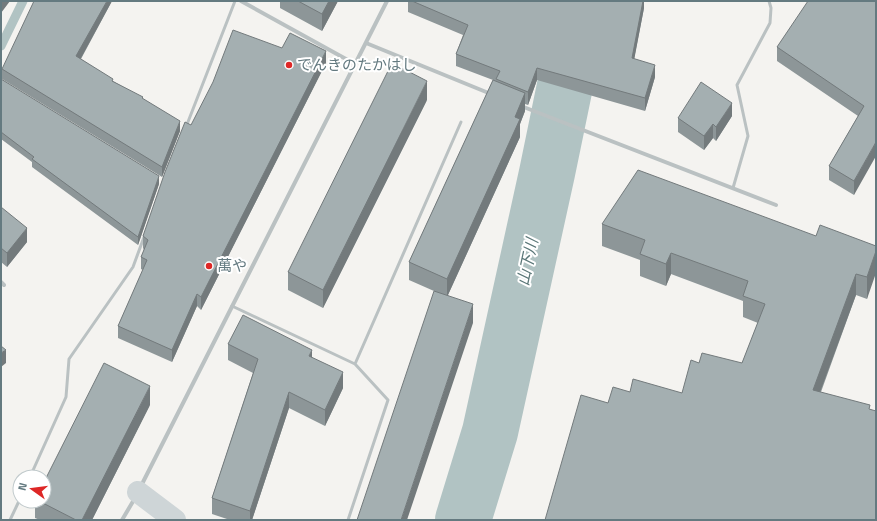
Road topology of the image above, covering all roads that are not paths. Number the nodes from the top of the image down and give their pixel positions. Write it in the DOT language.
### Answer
graph roads {
  1 [pos="235,1"];
  2 [pos="241,1"];
  3 [pos="387,1"];
  4 [pos="769,1"];
  5 [pos="366,42"];
  6 [pos="355,64"];
  7 [pos="495,96"];
  8 [pos="516,104"];
  9 [pos="461,122"];
  10 [pos="185,129"];
  11 [pos="733,188"];
  12 [pos="776,205"];
  13 [pos="146,232"];
  14 [pos="232,306"];
  15 [pos="355,364"];
  16 [pos="34,469"];
  17 [pos="138,492"];
  18 [pos="15,509"];
  19 [pos="10,520"];
  20 [pos="122,520"];
  21 [pos="175,520"];
  22 [pos="348,520"];
  1 -- 10 [label="lane"];
  2 -- 6 [label="street"];
  3 -- 5 [label="street"];
  4 -- 11 [label="lane"];
  5 -- 6 [label="street"];
  5 -- 7 [label="street"];
  6 -- 14 [label="street"];
  8 -- 11 [label="street"];
  9 -- 15 [label="lane"];
  11 -- 12 [label="street"];
  13 -- 16 [label="lane"];
  14 -- 15 [label="lane"];
  14 -- 17 [label="street"];
  15 -- 22 [label="lane"];
  17 -- 20 [label="street"];
  17 -- 21 [label="street"];
  18 -- 19 [label="lane"];
}
